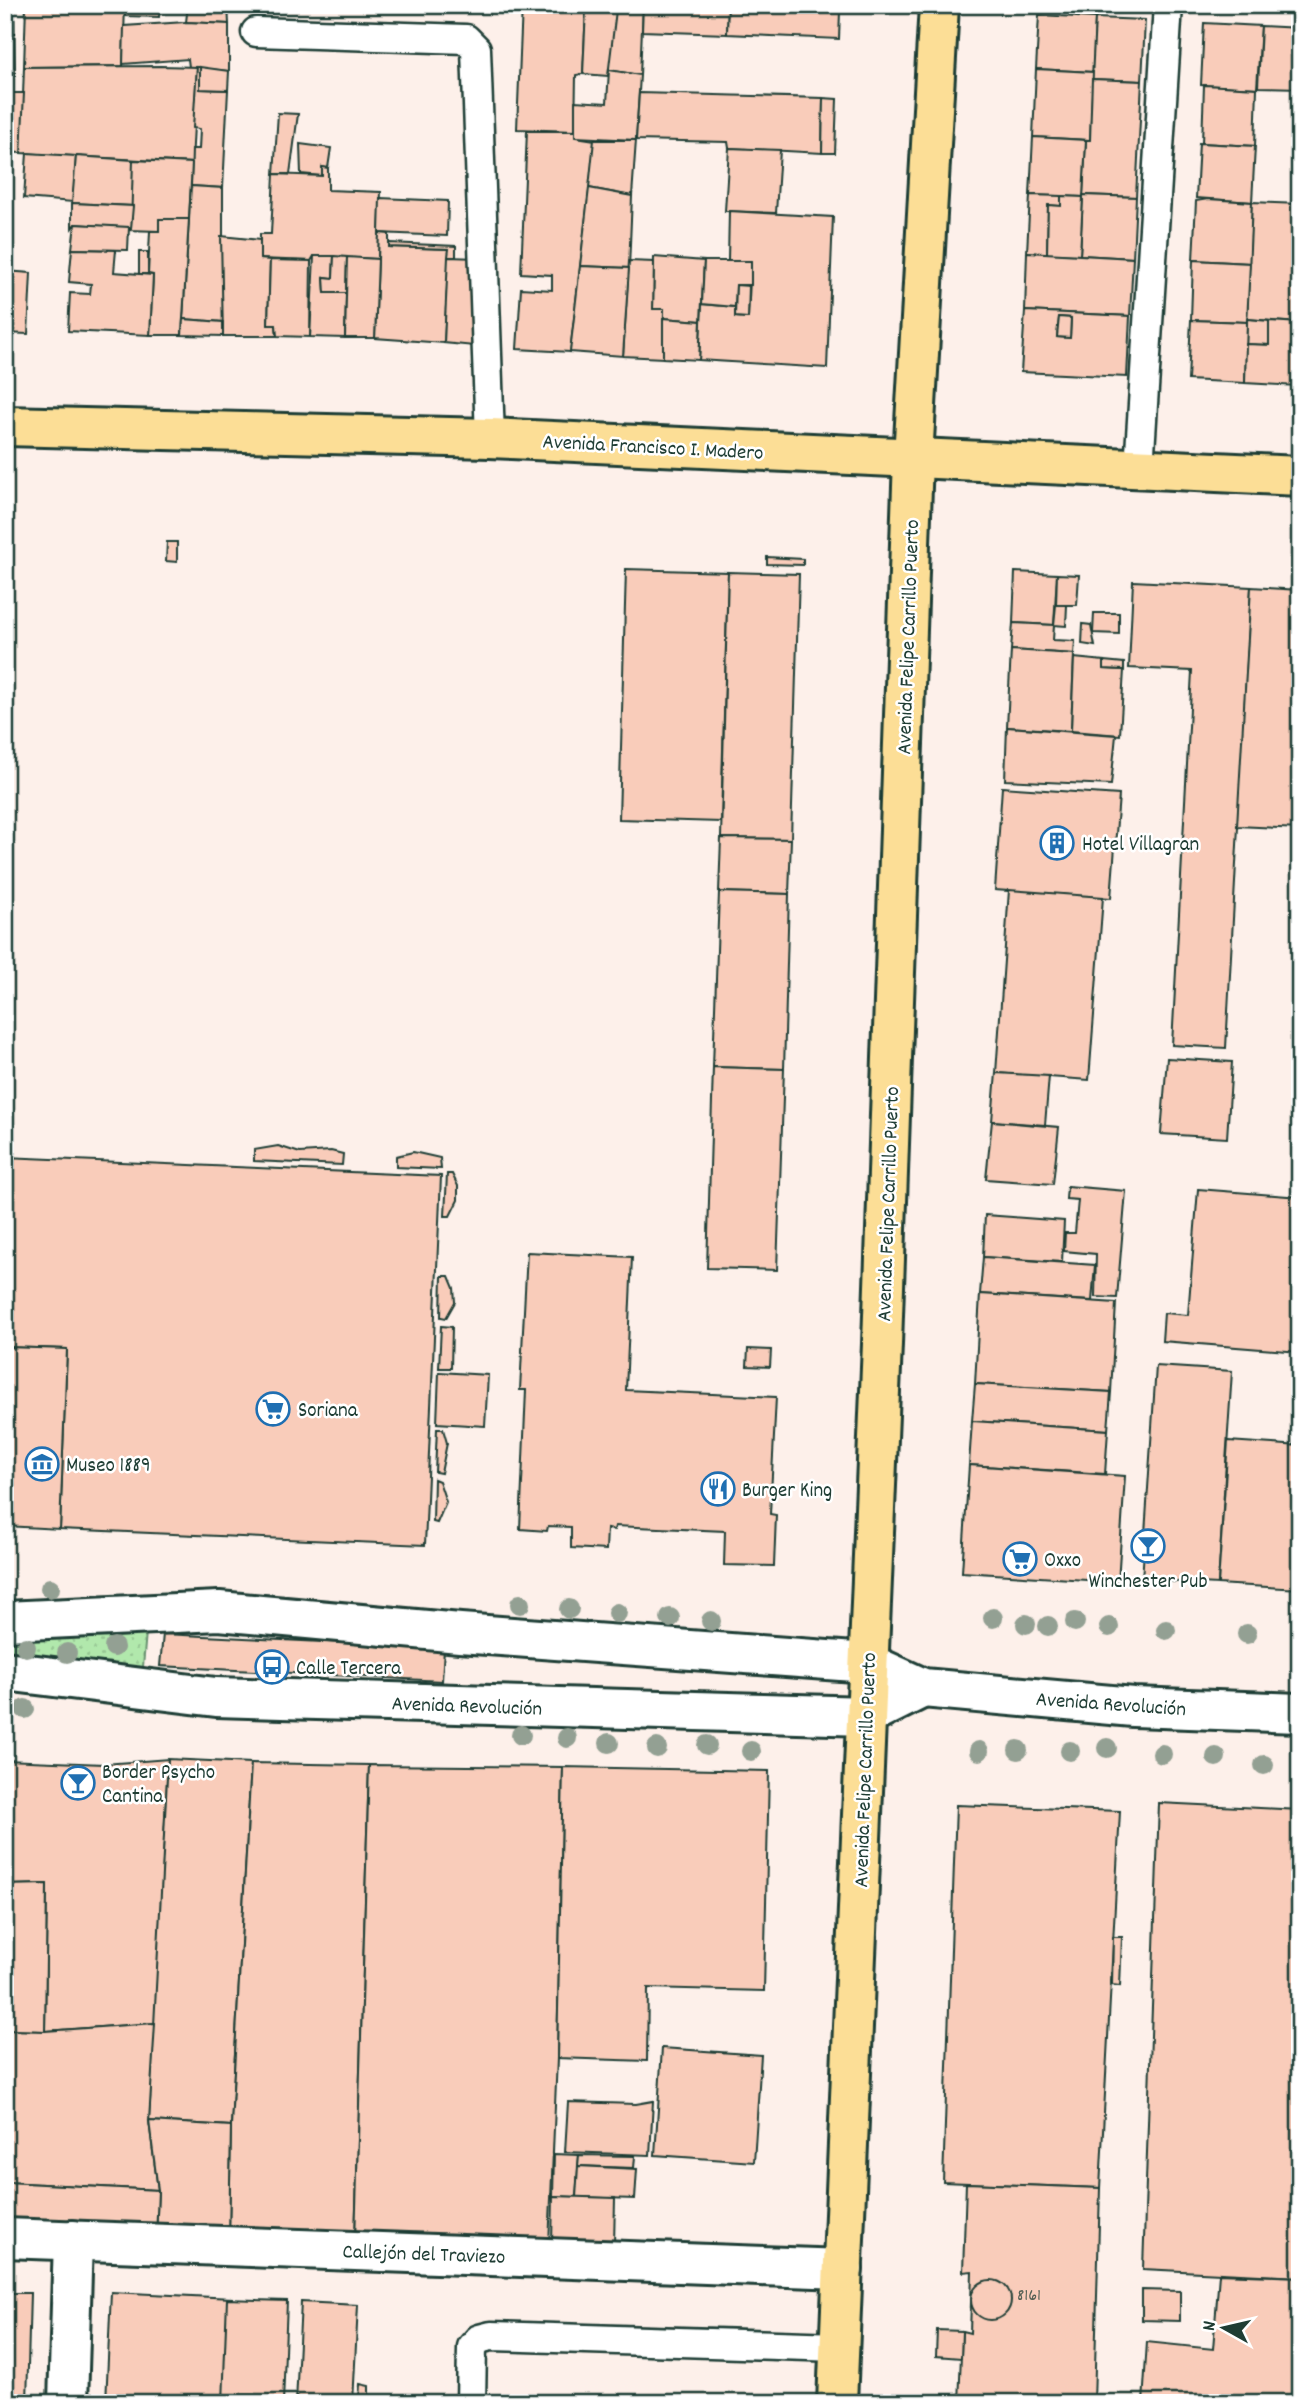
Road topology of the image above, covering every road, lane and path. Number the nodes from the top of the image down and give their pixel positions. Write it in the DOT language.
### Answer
graph roads {
  1 [pos="939,5"];
  2 [pos="1168,5"];
  3 [pos="256,32"];
  4 [pos="5,426"];
  5 [pos="490,438"];
  6 [pos="913,458"];
  7 [pos="1139,468"];
  8 [pos="1300,475"];
  9 [pos="5,1621"];
  10 [pos="868,1664"];
  11 [pos="5,1671"];
  12 [pos="923,1688"];
  13 [pos="1300,1713"];
  14 [pos="867,1716"];
  15 [pos="5,2238"];
  16 [pos="73,2241"];
  17 [pos="843,2269"];
  18 [pos="839,2347"];
  19 [pos="68,2403"];
  20 [pos="471,2403"];
  21 [pos="837,2403"];
  1 -- 6 [label="main road, Avenida Felipe Carrillo Puerto"];
  2 -- 7 [label="lane"];
  3 -- 5 [label="lane"];
  4 -- 5 [label="main road, Avenida Francisco I. Madero"];
  5 -- 6 [label="main road, Avenida Francisco I. Madero"];
  6 -- 7 [label="main road, Avenida Francisco I. Madero"];
  6 -- 10 [label="main road, Avenida Felipe Carrillo Puerto"];
  7 -- 8 [label="main road, Avenida Francisco I. Madero"];
  9 -- 10 [label="main road, Avenida Revolución"];
  10 -- 12 [label="main road, Avenida Revolución"];
  10 -- 14 [label="main road, Avenida Felipe Carrillo Puerto"];
  11 -- 14 [label="main road, Avenida Revolución"];
  12 -- 13 [label="main road, Avenida Revolución"];
  12 -- 14 [label="main road, Avenida Revolución"];
  14 -- 17 [label="main road, Avenida Felipe Carrillo Puerto"];
  15 -- 16 [label="main road, Callejón del Traviezo"];
  16 -- 17 [label="main road, Callejón del Traviezo"];
  16 -- 19 [label="main road"];
  17 -- 18 [label="main road, Avenida Felipe Carrillo Puerto"];
  18 -- 20 [label="lane"];
  18 -- 21 [label="main road, Avenida Felipe Carrillo Puerto"];
}
